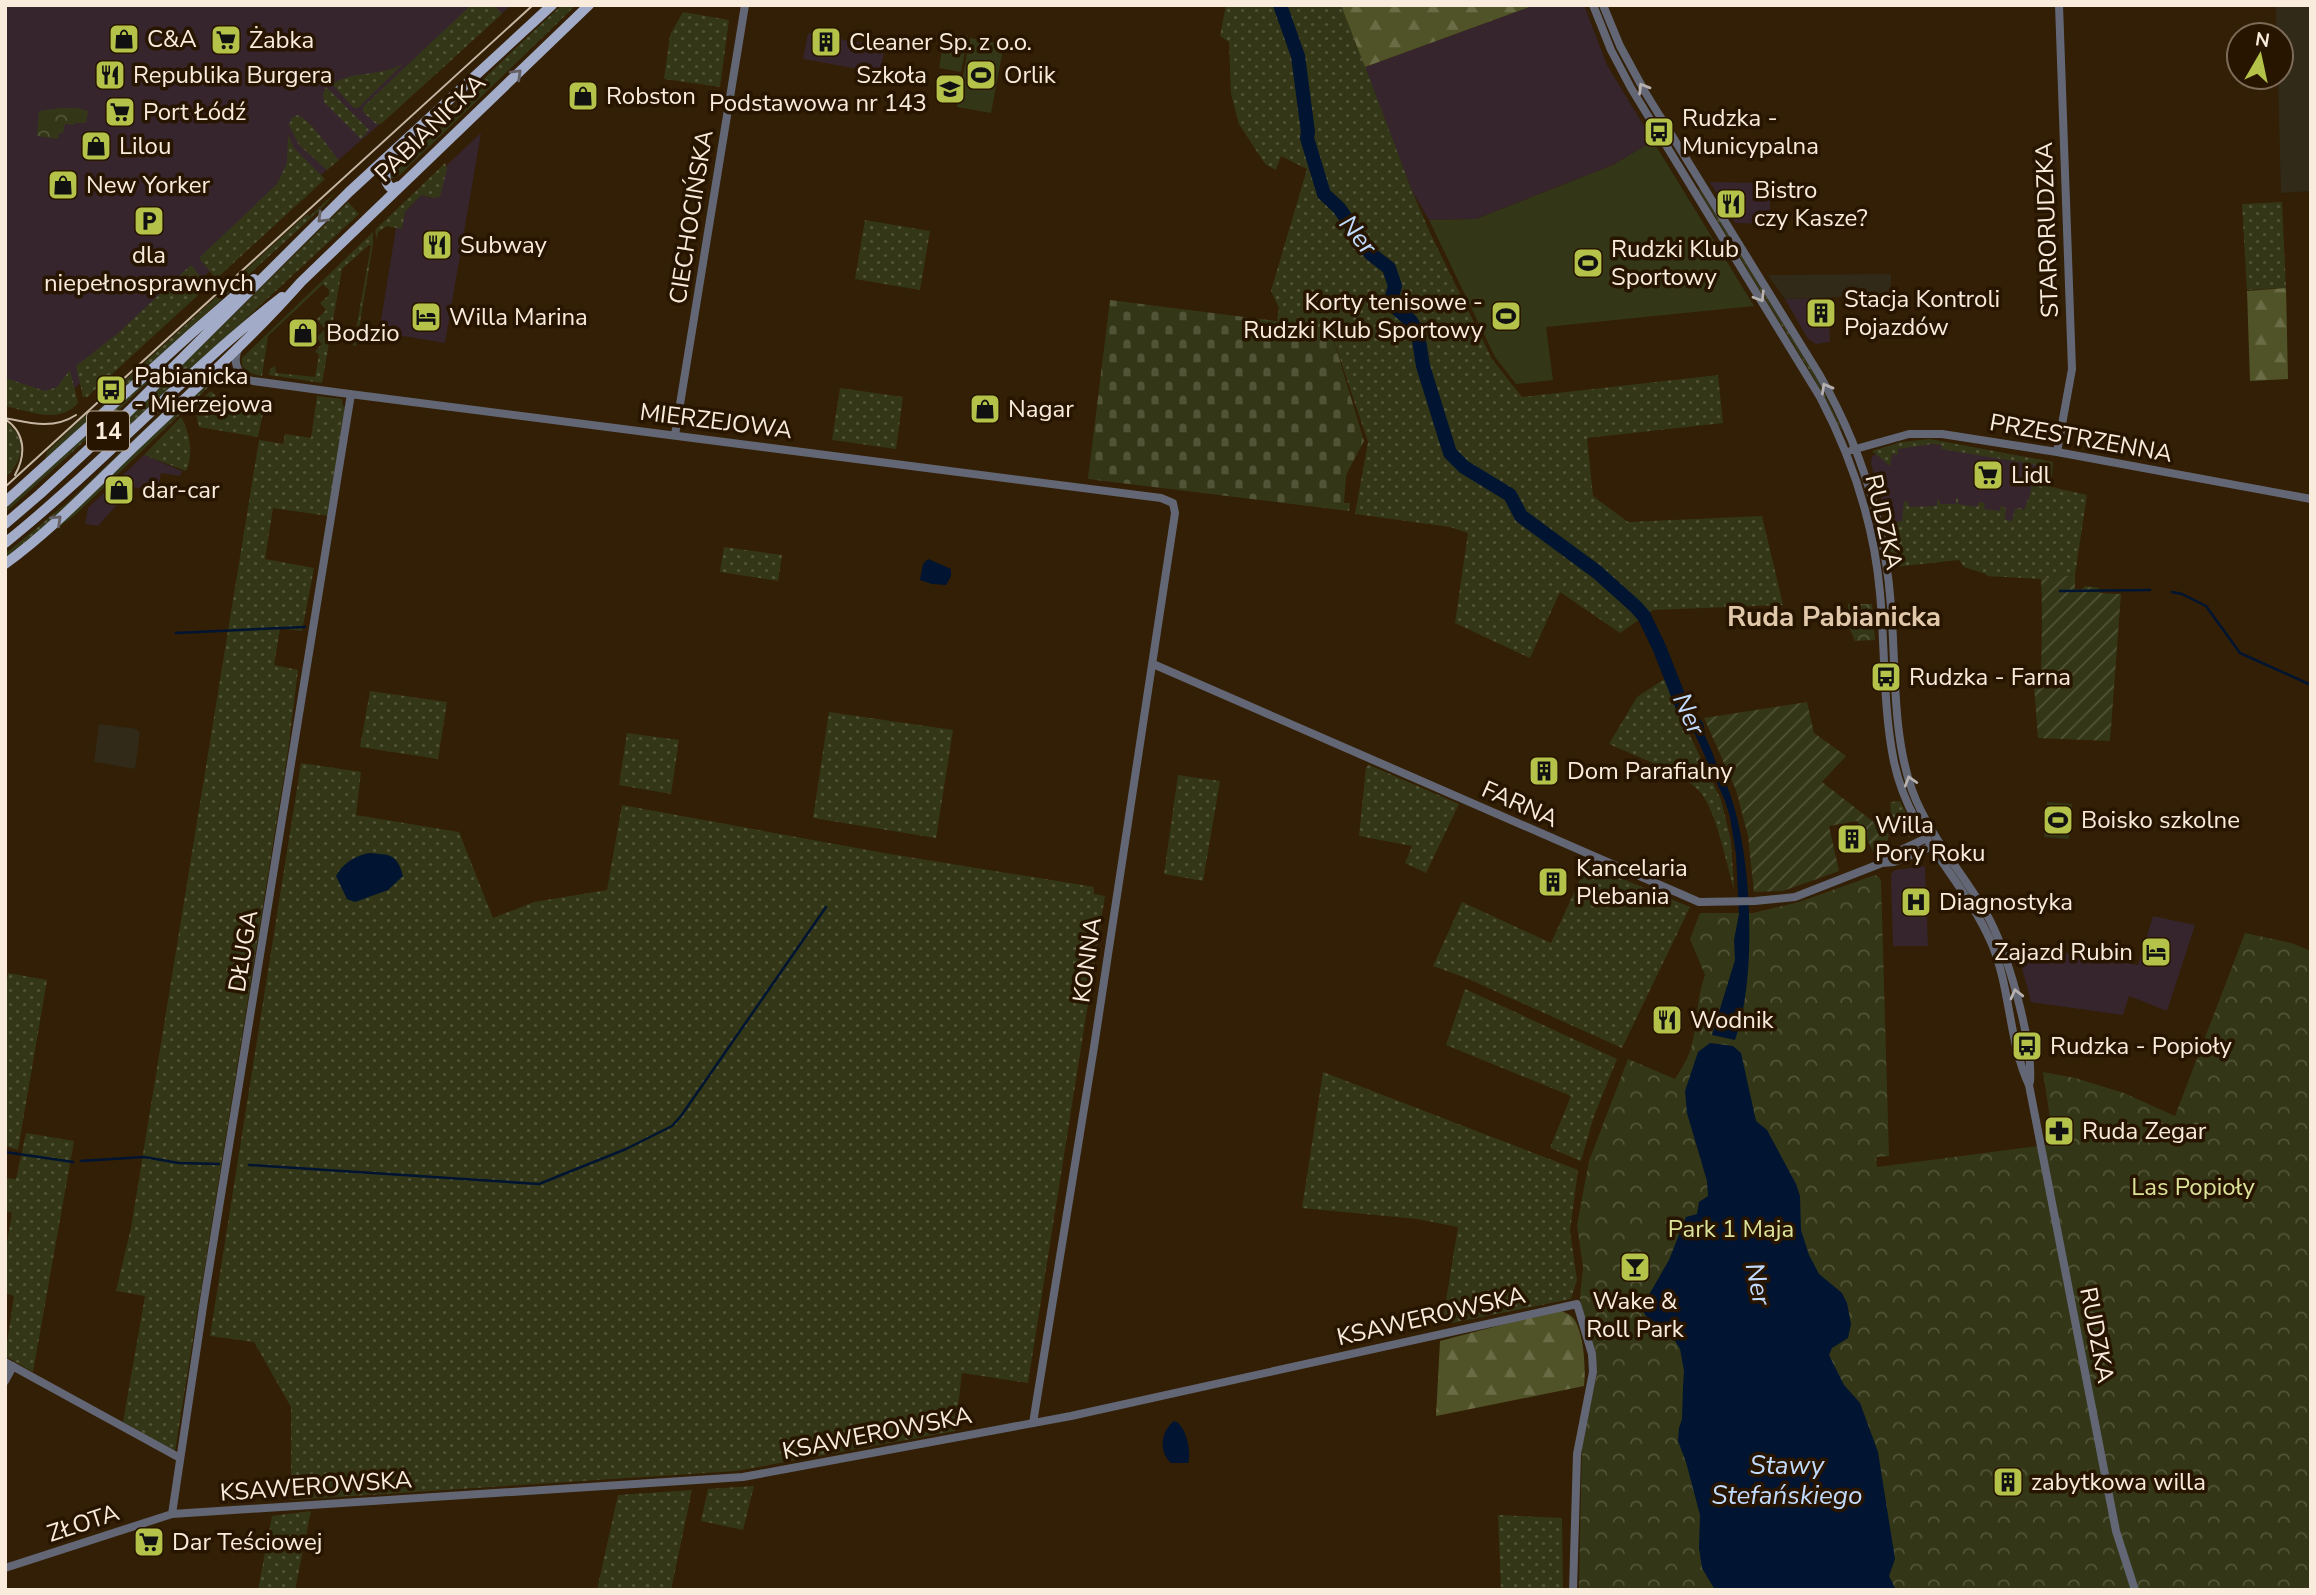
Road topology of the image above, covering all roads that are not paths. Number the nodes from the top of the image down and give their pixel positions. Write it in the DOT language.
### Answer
graph roads {
  1 [pos="552,5"];
  2 [pos="589,5"];
  3 [pos="745,5"];
  4 [pos="1592,5"];
  5 [pos="1603,5"];
  6 [pos="2059,5"];
  7 [pos="397,147"];
  8 [pos="1694,171"];
  9 [pos="1685,176"];
  10 [pos="401,186"];
  11 [pos="279,260"];
  12 [pos="301,282"];
  13 [pos="239,347"];
  14 [pos="210,374"];
  15 [pos="253,381"];
  16 [pos="351,394"];
  17 [pos="675,435"];
  18 [pos="1856,449"];
  19 [pos="1845,452"];
  20 [pos="2057,452"];
  21 [pos="2311,499"];
  22 [pos="5,502"];
  23 [pos="1173,503"];
  24 [pos="5,524"];
  25 [pos="5,543"];
  26 [pos="5,564"];
  27 [pos="1153,664"];
  28 [pos="1932,841"];
  29 [pos="9,1364"];
  30 [pos="5,1381"];
  31 [pos="1033,1423"];
  32 [pos="180,1458"];
  33 [pos="172,1514"];
  34 [pos="5,1569"];
  35 [pos="1573,1590"];
  36 [pos="2135,1590"];
  1 -- 7 [label="main road, PABIANICKA / 14"];
  10 -- 2 [label="main road, PABIANICKA / 14, one-way"];
  3 -- 17 [label="street, CIECHOCIŃSKA"];
  4 -- 9 [label="street, RUDZKA"];
  8 -- 5 [label="street, RUDZKA, one-way"];
  6 -- 20 [label="street, STARORUDZKA"];
  7 -- 10 [label="main road"];
  7 -- 11 [label="main road, PABIANICKA / 14, one-way"];
  8 -- 9 [label="street"];
  18 -- 8 [label="street, RUDZKA, one-way"];
  9 -- 19 [label="street, RUDZKA, one-way"];
  10 -- 12 [label="main road, PABIANICKA / 14"];
  11 -- 22 [label="main road"];
  11 -- 24 [label="main road, 14"];
  12 -- 13 [label="main road"];
  12 -- 25 [label="main road, 14"];
  13 -- 14 [label="main road"];
  13 -- 15 [label="street"];
  14 -- 15 [label="street, MIERZEJOWA"];
  26 -- 14 [label="main road, one-way"];
  15 -- 16 [label="street, MIERZEJOWA"];
  16 -- 17 [label="street, MIERZEJOWA"];
  16 -- 32 [label="street, DŁUGA"];
  17 -- 23 [label="street, MIERZEJOWA"];
  18 -- 19 [label="street, PRZESTRZENNA"];
  18 -- 20 [label="street, PRZESTRZENNA"];
  28 -- 18 [label="street, RUDZKA, one-way"];
  19 -- 28 [label="street, RUDZKA"];
  20 -- 21 [label="street, PRZESTRZENNA"];
  23 -- 27 [label="street, KONNA"];
  27 -- 28 [label="street, FARNA"];
  27 -- 31 [label="street, KONNA"];
  28 -- 36 [label="street, RUDZKA"];
  29 -- 30 [label="street"];
  29 -- 32 [label="street"];
  31 -- 33 [label="street, KSAWEROWSKA"];
  31 -- 35 [label="street, KSAWEROWSKA"];
  32 -- 33 [label="street, DŁUGA"];
  33 -- 34 [label="street, ZŁOTA"];
}
